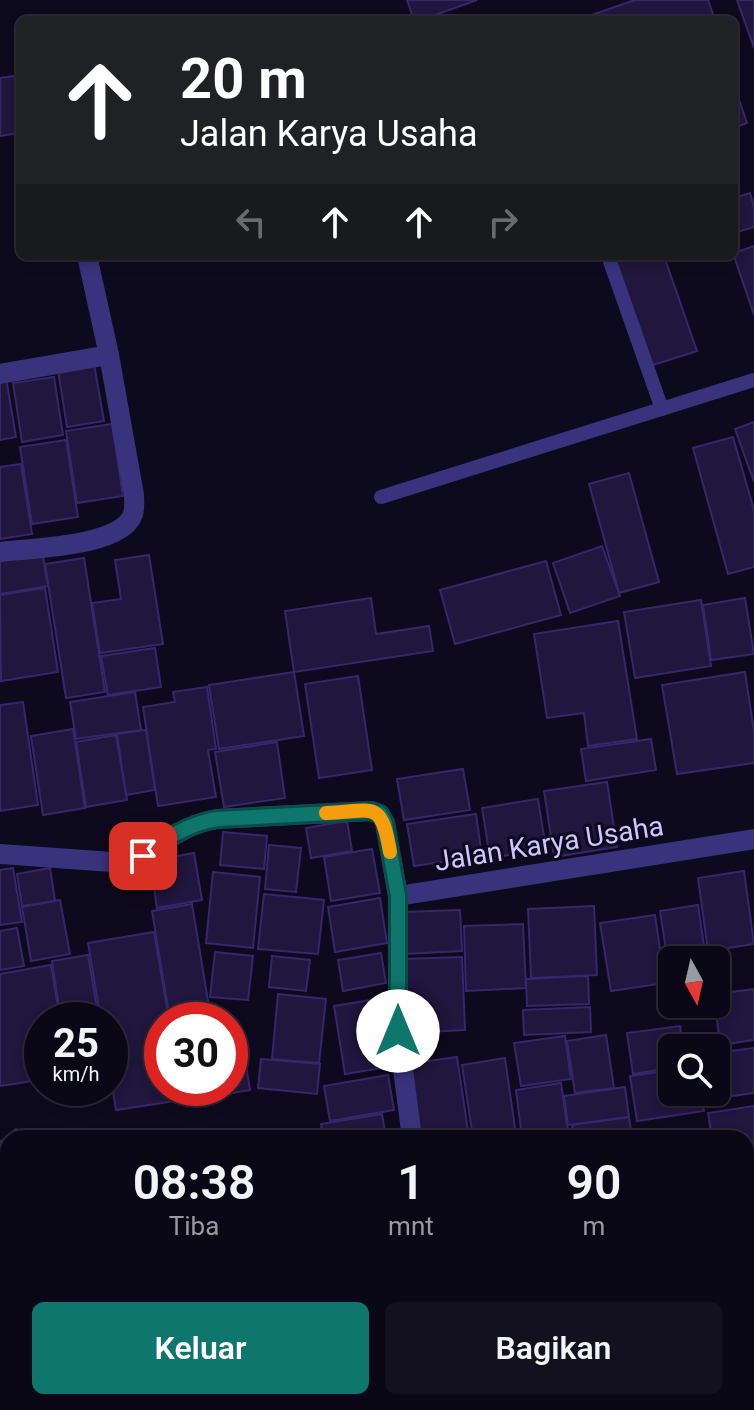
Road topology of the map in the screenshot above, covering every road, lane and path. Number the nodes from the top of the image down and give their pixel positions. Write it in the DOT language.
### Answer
graph roads {
  1 [pos="88,260"];
  2 [pos="609,260"];
  3 [pos="109,355"];
  4 [pos="0,374"];
  5 [pos="754,380"];
  6 [pos="662,409"];
  7 [pos="381,497"];
  8 [pos="0,552"];
  9 [pos="754,839"];
  10 [pos="0,854"];
  11 [pos="398,896"];
  12 [pos="411,1130"];
  1 -- 3 [label="street"];
  2 -- 6 [label="lane"];
  3 -- 4 [label="street"];
  3 -- 8 [label="street"];
  5 -- 6 [label="lane"];
  6 -- 7 [label="lane"];
  9 -- 11 [label="street, Jalan Karya Usaha"];
  10 -- 11 [label="street, Jalan Karya Usaha"];
  11 -- 12 [label="street"];
}
